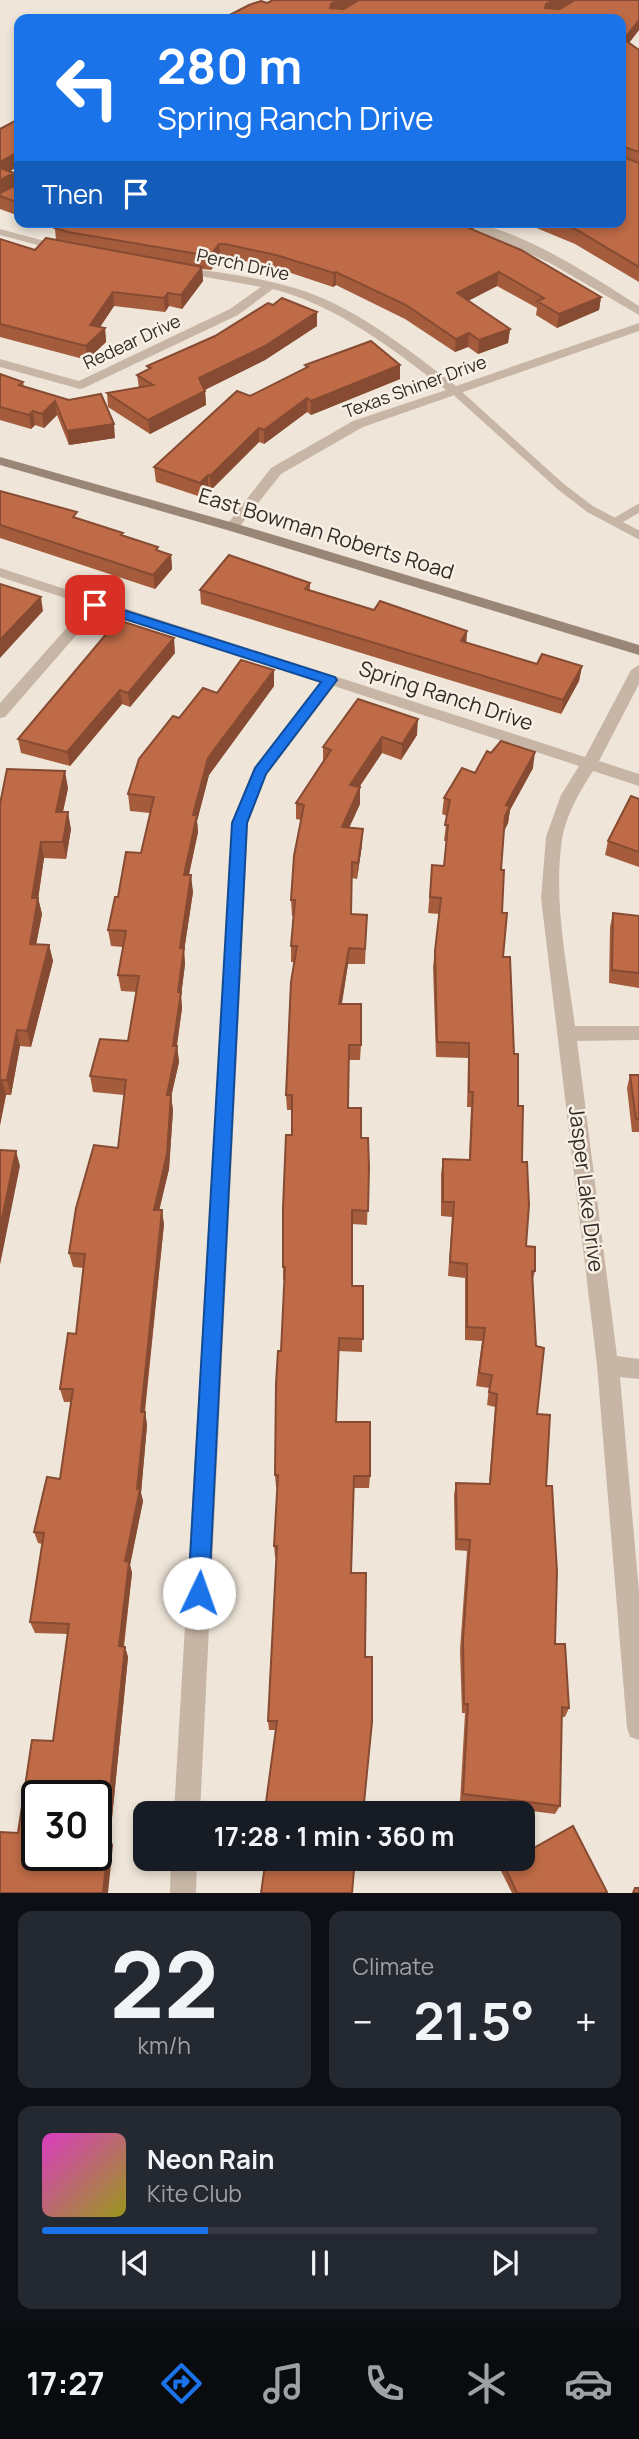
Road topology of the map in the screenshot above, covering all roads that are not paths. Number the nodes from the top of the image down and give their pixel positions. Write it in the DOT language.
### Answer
graph roads {
  1 [pos="482,228"];
  2 [pos="0,232"];
  3 [pos="80,253"];
  4 [pos="166,268"];
  5 [pos="270,286"];
  6 [pos="639,311"];
  7 [pos="639,327"];
  8 [pos="0,363"];
  9 [pos="454,390"];
  10 [pos="0,461"];
  11 [pos="639,509"];
  12 [pos="615,522"];
  13 [pos="232,527"];
  14 [pos="639,535"];
  15 [pos="0,572"];
  16 [pos="95,605"];
  17 [pos="639,650"];
  18 [pos="639,670"];
  19 [pos="330,680"];
  20 [pos="0,713"];
  21 [pos="589,764"];
  22 [pos="639,780"];
  23 [pos="639,1033"];
  24 [pos="567,1034"];
  25 [pos="608,1365"];
  26 [pos="639,1369"];
  27 [pos="639,1728"];
  28 [pos="188,1801"];
  29 [pos="184,1871"];
  30 [pos="183,1893"];
  1 -- 6 [label="street"];
  2 -- 3 [label="street"];
  4 -- 5 [label="street, Perch Drive"];
  5 -- 8 [label="street, Redear Drive"];
  5 -- 9 [label="street, Perch Drive"];
  7 -- 9 [label="street, Texas Shiner Drive"];
  9 -- 12 [label="lane"];
  9 -- 13 [label="street, Texas Shiner Drive"];
  10 -- 13 [label="street, East Bowman Roberts Road"];
  11 -- 12 [label="lane"];
  12 -- 14 [label="lane"];
  13 -- 17 [label="street, East Bowman Roberts Road"];
  15 -- 16 [label="street, Spring Ranch Drive"];
  16 -- 19 [label="street, Spring Ranch Drive"];
  16 -- 20 [label="street"];
  18 -- 21 [label="street, Jasper Lake Drive"];
  19 -- 21 [label="street, Spring Ranch Drive"];
  19 -- 28 [label="street"];
  21 -- 22 [label="street, Spring Ranch Drive"];
  21 -- 24 [label="street, Jasper Lake Drive"];
  23 -- 24 [label="street"];
  24 -- 25 [label="street, Jasper Lake Drive"];
  25 -- 26 [label="street"];
  25 -- 27 [label="street, Jasper Lake Drive"];
  29 -- 30 [label="street"];
}
